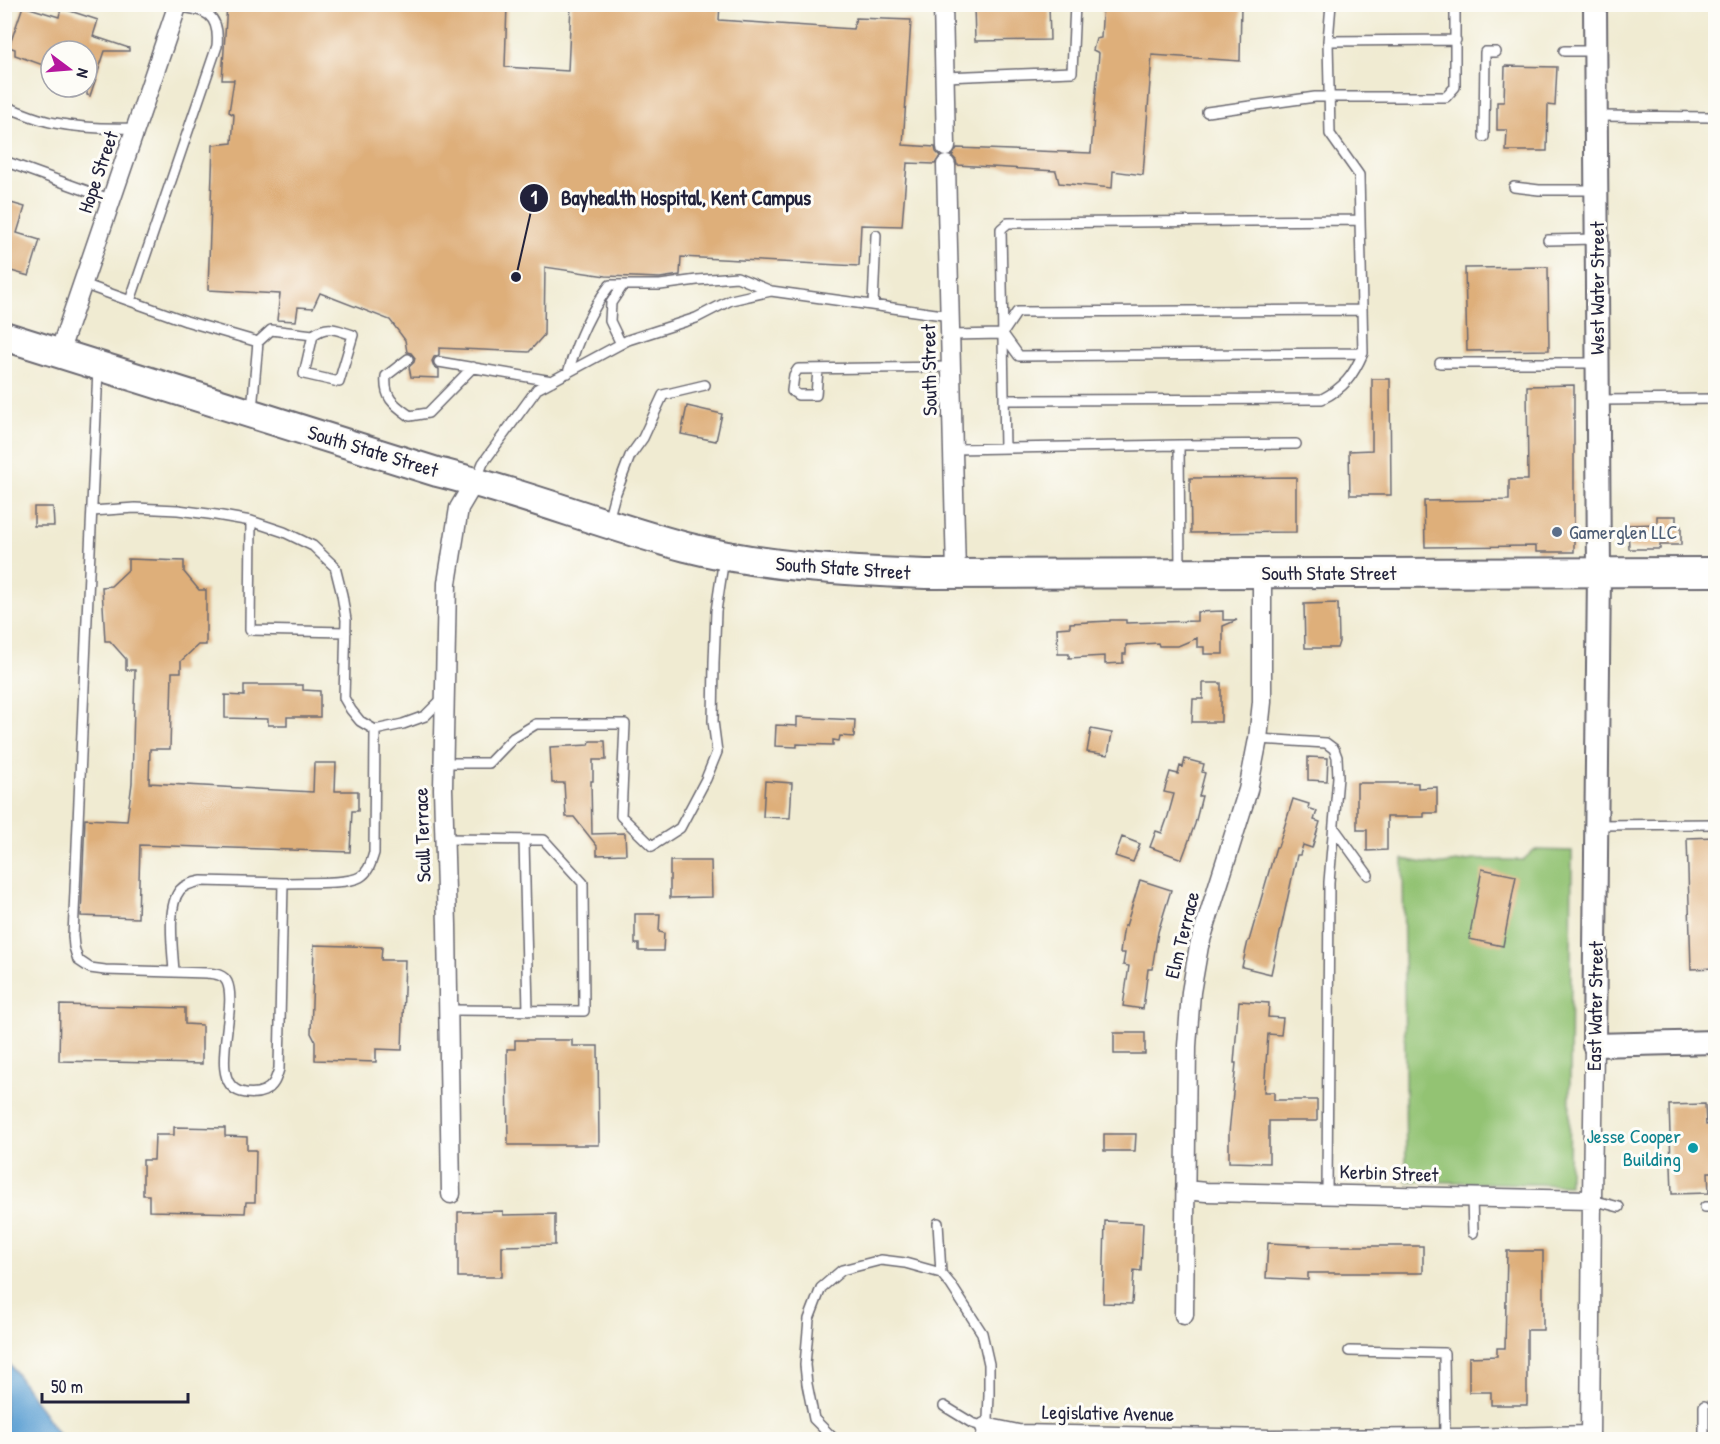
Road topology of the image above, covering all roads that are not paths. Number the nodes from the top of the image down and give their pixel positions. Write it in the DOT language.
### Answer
graph roads {
  1 [pos="943,4"];
  2 [pos="1075,4"];
  3 [pos="1331,4"];
  4 [pos="1455,4"];
  5 [pos="1595,4"];
  6 [pos="175,5"];
  7 [pos="1456,40"];
  8 [pos="1328,41"];
  9 [pos="1564,51"];
  10 [pos="1595,51"];
  11 [pos="1496,52"];
  12 [pos="945,76"];
  13 [pos="1330,98"];
  14 [pos="4,106"];
  15 [pos="1207,112"];
  16 [pos="1595,116"];
  17 [pos="1716,117"];
  18 [pos="136,128"];
  19 [pos="1484,137"];
  20 [pos="4,161"];
  21 [pos="1514,187"];
  22 [pos="1596,190"];
  23 [pos="112,200"];
  24 [pos="1360,220"];
  25 [pos="876,235"];
  26 [pos="1596,238"];
  27 [pos="1548,240"];
  28 [pos="83,284"];
  29 [pos="623,285"];
  30 [pos="771,291"];
  31 [pos="130,301"];
  32 [pos="873,305"];
  33 [pos="1362,310"];
  34 [pos="950,316"];
  35 [pos="1003,334"];
  36 [pos="313,335"];
  37 [pos="951,335"];
  38 [pos="4,336"];
  39 [pos="258,342"];
  40 [pos="621,344"];
  41 [pos="58,353"];
  42 [pos="1363,353"];
  43 [pos="408,360"];
  44 [pos="439,362"];
  45 [pos="1440,363"];
  46 [pos="1598,363"];
  47 [pos="99,366"];
  48 [pos="473,367"];
  49 [pos="951,367"];
  50 [pos="818,369"];
  51 [pos="567,373"];
  52 [pos="552,381"];
  53 [pos="705,385"];
  54 [pos="1716,399"];
  55 [pos="1004,400"];
  56 [pos="1598,400"];
  57 [pos="251,413"];
  58 [pos="1296,444"];
  59 [pos="1179,445"];
  60 [pos="1005,448"];
  61 [pos="953,449"];
  62 [pos="475,481"];
  63 [pos="92,511"];
  64 [pos="251,521"];
  65 [pos="608,523"];
  66 [pos="724,556"];
  67 [pos="1599,572"];
  68 [pos="1716,572"];
  69 [pos="1180,573"];
  70 [pos="1262,573"];
  71 [pos="956,574"];
  72 [pos="346,632"];
  73 [pos="444,697"];
  74 [pos="375,730"];
  75 [pos="1258,739"];
  76 [pos="443,763"];
  77 [pos="1597,825"];
  78 [pos="1716,825"];
  79 [pos="1334,828"];
  80 [pos="445,839"];
  81 [pos="524,840"];
  82 [pos="1368,875"];
  83 [pos="283,883"];
  84 [pos="174,972"];
  85 [pos="448,1010"];
  86 [pos="528,1011"];
  87 [pos="1716,1042"];
  88 [pos="1594,1045"];
  89 [pos="1185,1190"];
  90 [pos="451,1194"];
  91 [pos="1327,1194"];
  92 [pos="1472,1198"];
  93 [pos="1592,1200"];
  94 [pos="1619,1207"];
  95 [pos="1705,1207"];
  96 [pos="1716,1207"];
  97 [pos="938,1223"];
  98 [pos="1473,1233"];
  99 [pos="941,1274"];
  100 [pos="1184,1315"];
  101 [pos="1349,1351"];
  102 [pos="944,1406"];
  103 [pos="1704,1406"];
  104 [pos="982,1433"];
  105 [pos="1018,1437"];
  106 [pos="1590,1437"];
  107 [pos="1456,1439"];
  108 [pos="835,1440"];
  109 [pos="1704,1440"];
  1 -- 12 [label="street, South Street"];
  2 -- 12 [label="lane"];
  3 -- 8 [label="lane"];
  4 -- 7 [label="lane"];
  5 -- 10 [label="street, West Water Street"];
  6 -- 18 [label="street, Hope Street"];
  6 -- 31 [label="lane"];
  7 -- 8 [label="lane"];
  7 -- 13 [label="lane"];
  8 -- 13 [label="lane"];
  9 -- 10 [label="lane"];
  10 -- 16 [label="street, West Water Street"];
  11 -- 19 [label="lane"];
  12 -- 34 [label="street, South Street"];
  13 -- 15 [label="lane"];
  13 -- 24 [label="lane"];
  14 -- 18 [label="lane"];
  16 -- 17 [label="lane"];
  16 -- 22 [label="street, West Water Street"];
  18 -- 23 [label="street, Hope Street"];
  20 -- 23 [label="lane"];
  21 -- 22 [label="lane"];
  22 -- 26 [label="street, West Water Street"];
  23 -- 28 [label="street, Hope Street"];
  24 -- 33 [label="lane"];
  24 -- 35 [label="lane"];
  25 -- 32 [label="lane"];
  26 -- 27 [label="lane"];
  26 -- 46 [label="street, West Water Street"];
  28 -- 31 [label="lane"];
  28 -- 41 [label="street, Hope Street"];
  29 -- 30 [label="lane"];
  29 -- 40 [label="lane"];
  29 -- 51 [label="lane"];
  30 -- 32 [label="lane"];
  30 -- 40 [label="lane"];
  31 -- 39 [label="lane"];
  32 -- 34 [label="lane"];
  33 -- 35 [label="lane"];
  33 -- 42 [label="lane"];
  34 -- 37 [label="street, South Street"];
  35 -- 37 [label="lane"];
  35 -- 42 [label="lane"];
  35 -- 55 [label="lane"];
  36 -- 36 [label="lane"];
  36 -- 39 [label="lane"];
  37 -- 49 [label="street, South Street"];
  38 -- 41 [label="main road, South State Street"];
  39 -- 57 [label="lane"];
  40 -- 51 [label="lane"];
  41 -- 47 [label="main road, South State Street"];
  42 -- 55 [label="lane"];
  43 -- 48 [label="lane"];
  44 -- 48 [label="lane"];
  45 -- 46 [label="lane"];
  46 -- 56 [label="street, West Water Street"];
  47 -- 57 [label="main road, South State Street"];
  47 -- 63 [label="lane"];
  48 -- 52 [label="lane"];
  49 -- 50 [label="lane"];
  49 -- 61 [label="street, South Street"];
  51 -- 52 [label="lane"];
  52 -- 62 [label="lane"];
  53 -- 65 [label="lane"];
  54 -- 56 [label="lane"];
  55 -- 60 [label="lane"];
  56 -- 67 [label="street, West Water Street"];
  57 -- 62 [label="main road, South State Street"];
  58 -- 59 [label="lane"];
  59 -- 60 [label="lane"];
  59 -- 69 [label="lane"];
  60 -- 61 [label="lane"];
  61 -- 71 [label="street, South Street"];
  62 -- 65 [label="main road, South State Street"];
  62 -- 73 [label="street, Scull Terrace"];
  63 -- 64 [label="lane"];
  63 -- 84 [label="lane"];
  64 -- 72 [label="lane"];
  64 -- 72 [label="lane"];
  65 -- 66 [label="main road, South State Street"];
  66 -- 71 [label="main road, South State Street"];
  66 -- 76 [label="lane"];
  67 -- 68 [label="main road, South State Street"];
  67 -- 70 [label="main road, South State Street"];
  67 -- 77 [label="street, East Water Street"];
  69 -- 70 [label="main road, South State Street"];
  69 -- 71 [label="main road, South State Street"];
  70 -- 75 [label="street, Elm Terrace"];
  72 -- 74 [label="lane"];
  73 -- 74 [label="lane"];
  73 -- 76 [label="street, Scull Terrace"];
  74 -- 83 [label="lane"];
  75 -- 79 [label="lane"];
  75 -- 89 [label="street, Elm Terrace"];
  76 -- 80 [label="street, Scull Terrace"];
  77 -- 78 [label="lane"];
  77 -- 88 [label="street, East Water Street"];
  79 -- 82 [label="lane"];
  79 -- 91 [label="lane"];
  80 -- 81 [label="lane"];
  80 -- 85 [label="street, Scull Terrace"];
  81 -- 86 [label="lane"];
  81 -- 86 [label="lane"];
  83 -- 84 [label="lane"];
  83 -- 84 [label="lane"];
  85 -- 86 [label="lane"];
  85 -- 90 [label="street, Scull Terrace"];
  87 -- 88 [label="street"];
  88 -- 93 [label="street, East Water Street"];
  89 -- 91 [label="street, Kerbin Street"];
  89 -- 100 [label="street, Elm Terrace"];
  91 -- 92 [label="street, Kerbin Street"];
  92 -- 93 [label="street, Kerbin Street"];
  92 -- 98 [label="lane"];
  93 -- 94 [label="lane"];
  93 -- 106 [label="street, East Water Street"];
  95 -- 96 [label="lane"];
  97 -- 99 [label="lane"];
  99 -- 104 [label="lane"];
  99 -- 108 [label="lane"];
  101 -- 107 [label="lane"];
  102 -- 104 [label="lane"];
  103 -- 109 [label="lane"];
  104 -- 105 [label="street, Legislative Avenue"];
  105 -- 107 [label="street, Legislative Avenue"];
  106 -- 107 [label="street, Legislative Avenue"];
}
